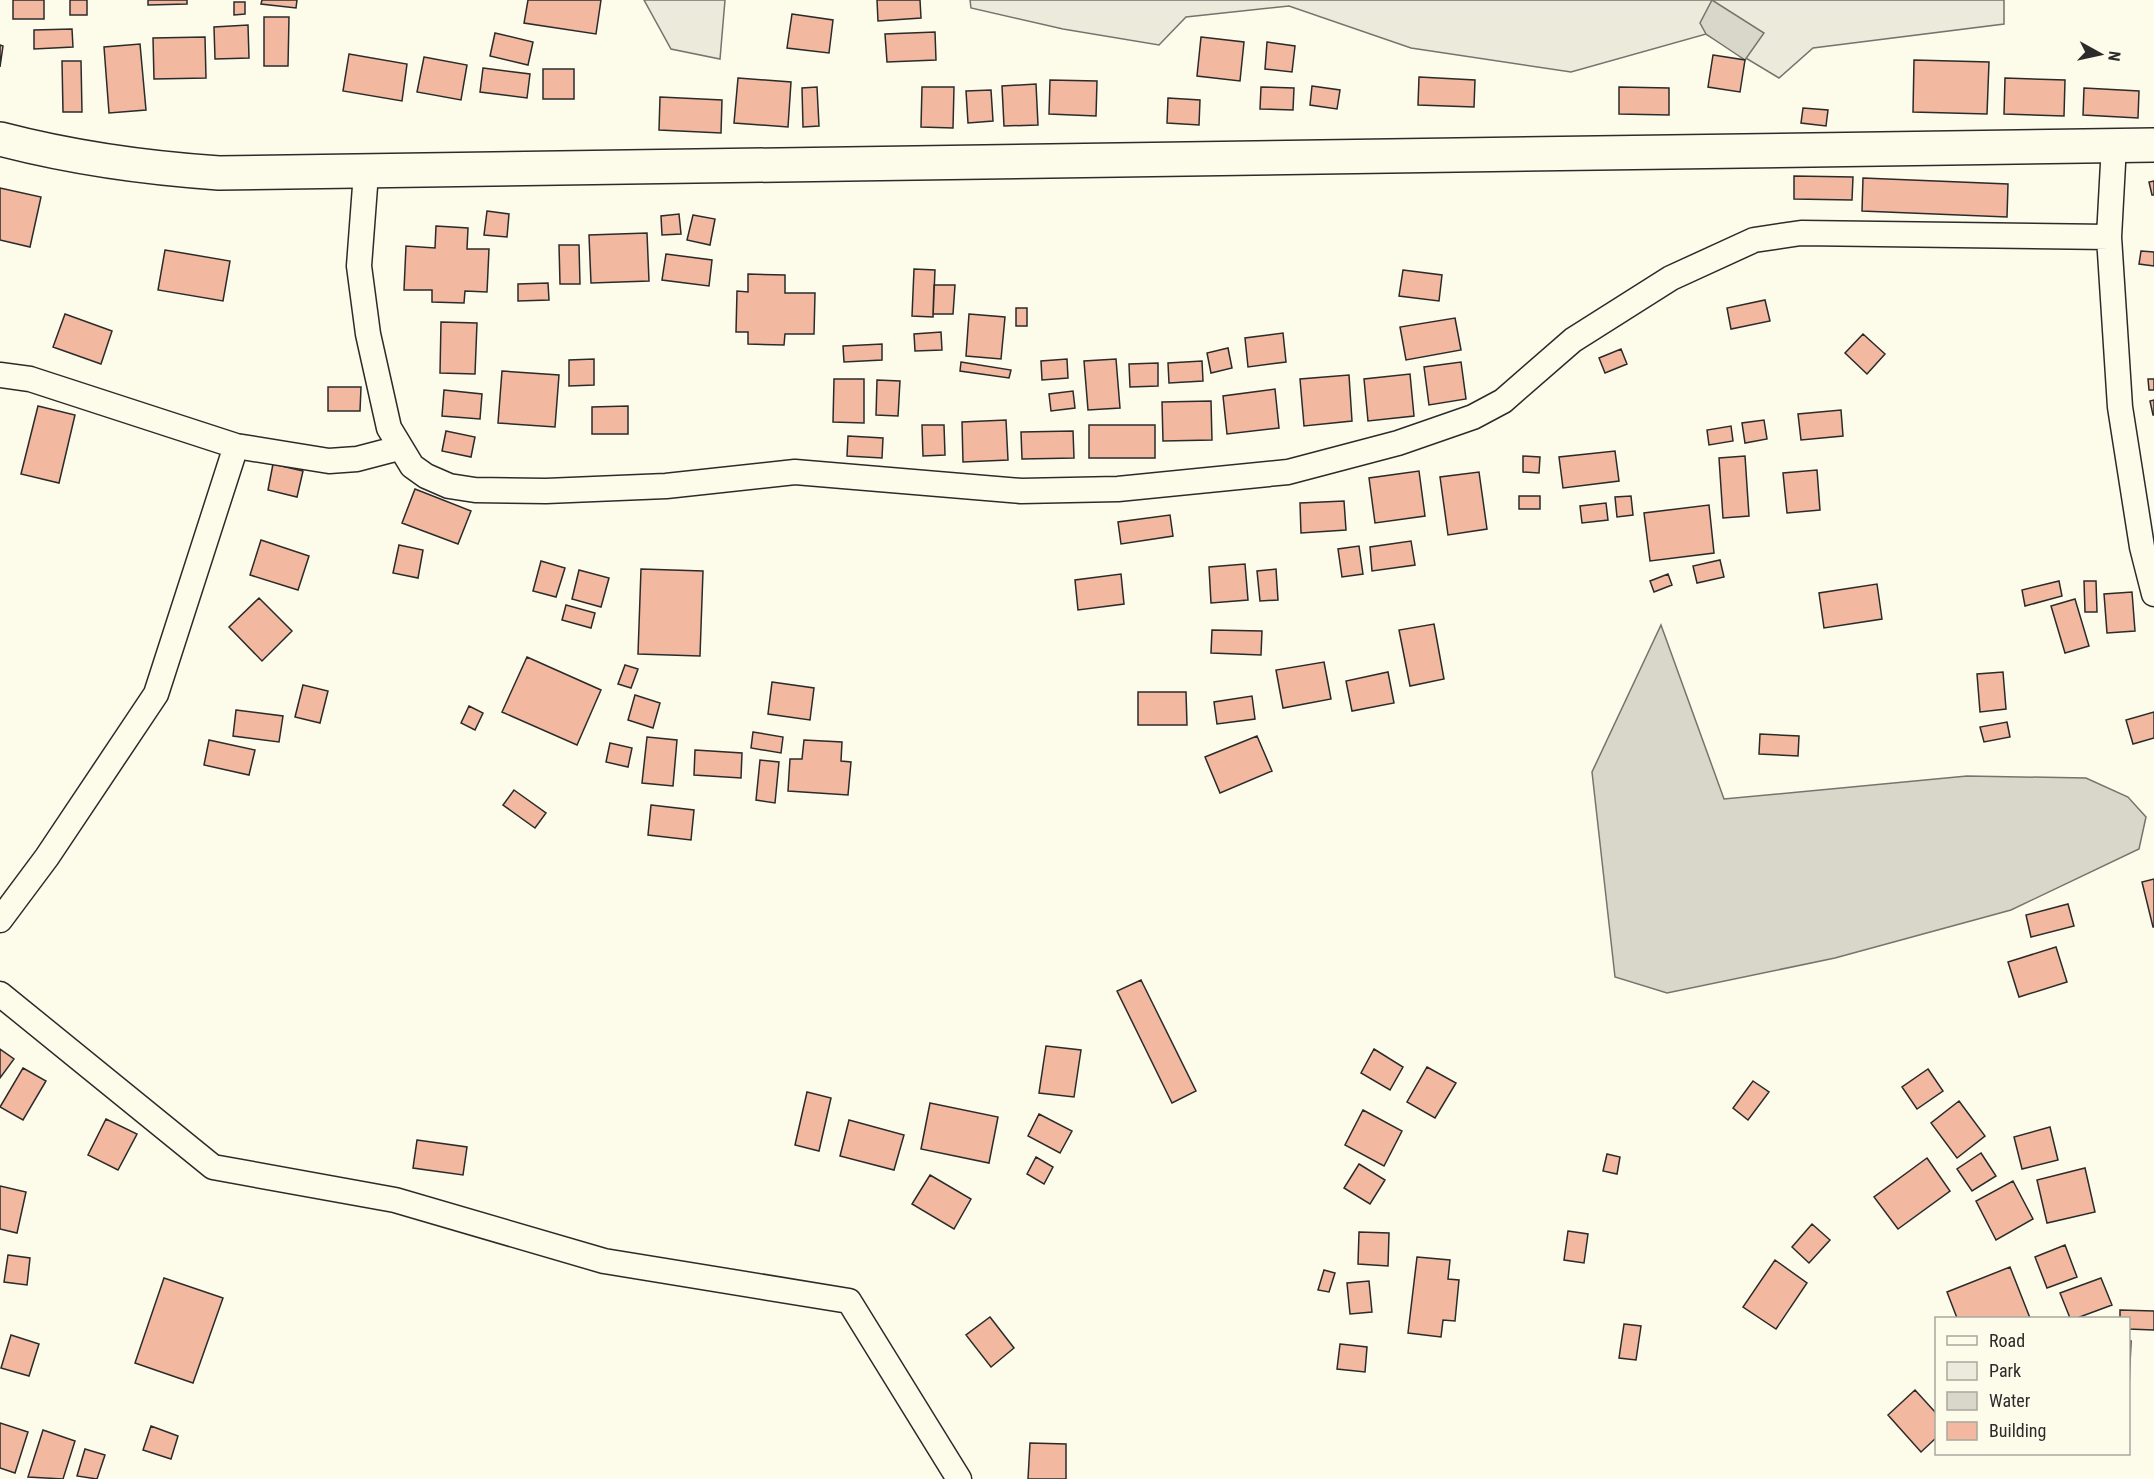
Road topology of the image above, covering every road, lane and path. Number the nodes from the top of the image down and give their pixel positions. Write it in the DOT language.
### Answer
graph roads {
  1 [pos="0,139"];
  2 [pos="2154,144"];
  3 [pos="2114,145"];
  4 [pos="366,173"];
  5 [pos="2109,237"];
  6 [pos="0,375"];
  7 [pos="236,446"];
  8 [pos="399,448"];
  9 [pos="2154,594"];
  10 [pos="0,920"];
  11 [pos="0,994"];
  12 [pos="959,1479"];
  1 -- 4 [label="highway"];
  2 -- 3 [label="highway"];
  3 -- 4 [label="highway"];
  3 -- 5 [label="street"];
  4 -- 8 [label="street"];
  5 -- 8 [label="street"];
  5 -- 9 [label="street"];
  6 -- 7 [label="street"];
  7 -- 8 [label="street"];
  7 -- 10 [label="street"];
  11 -- 12 [label="street"];
}
